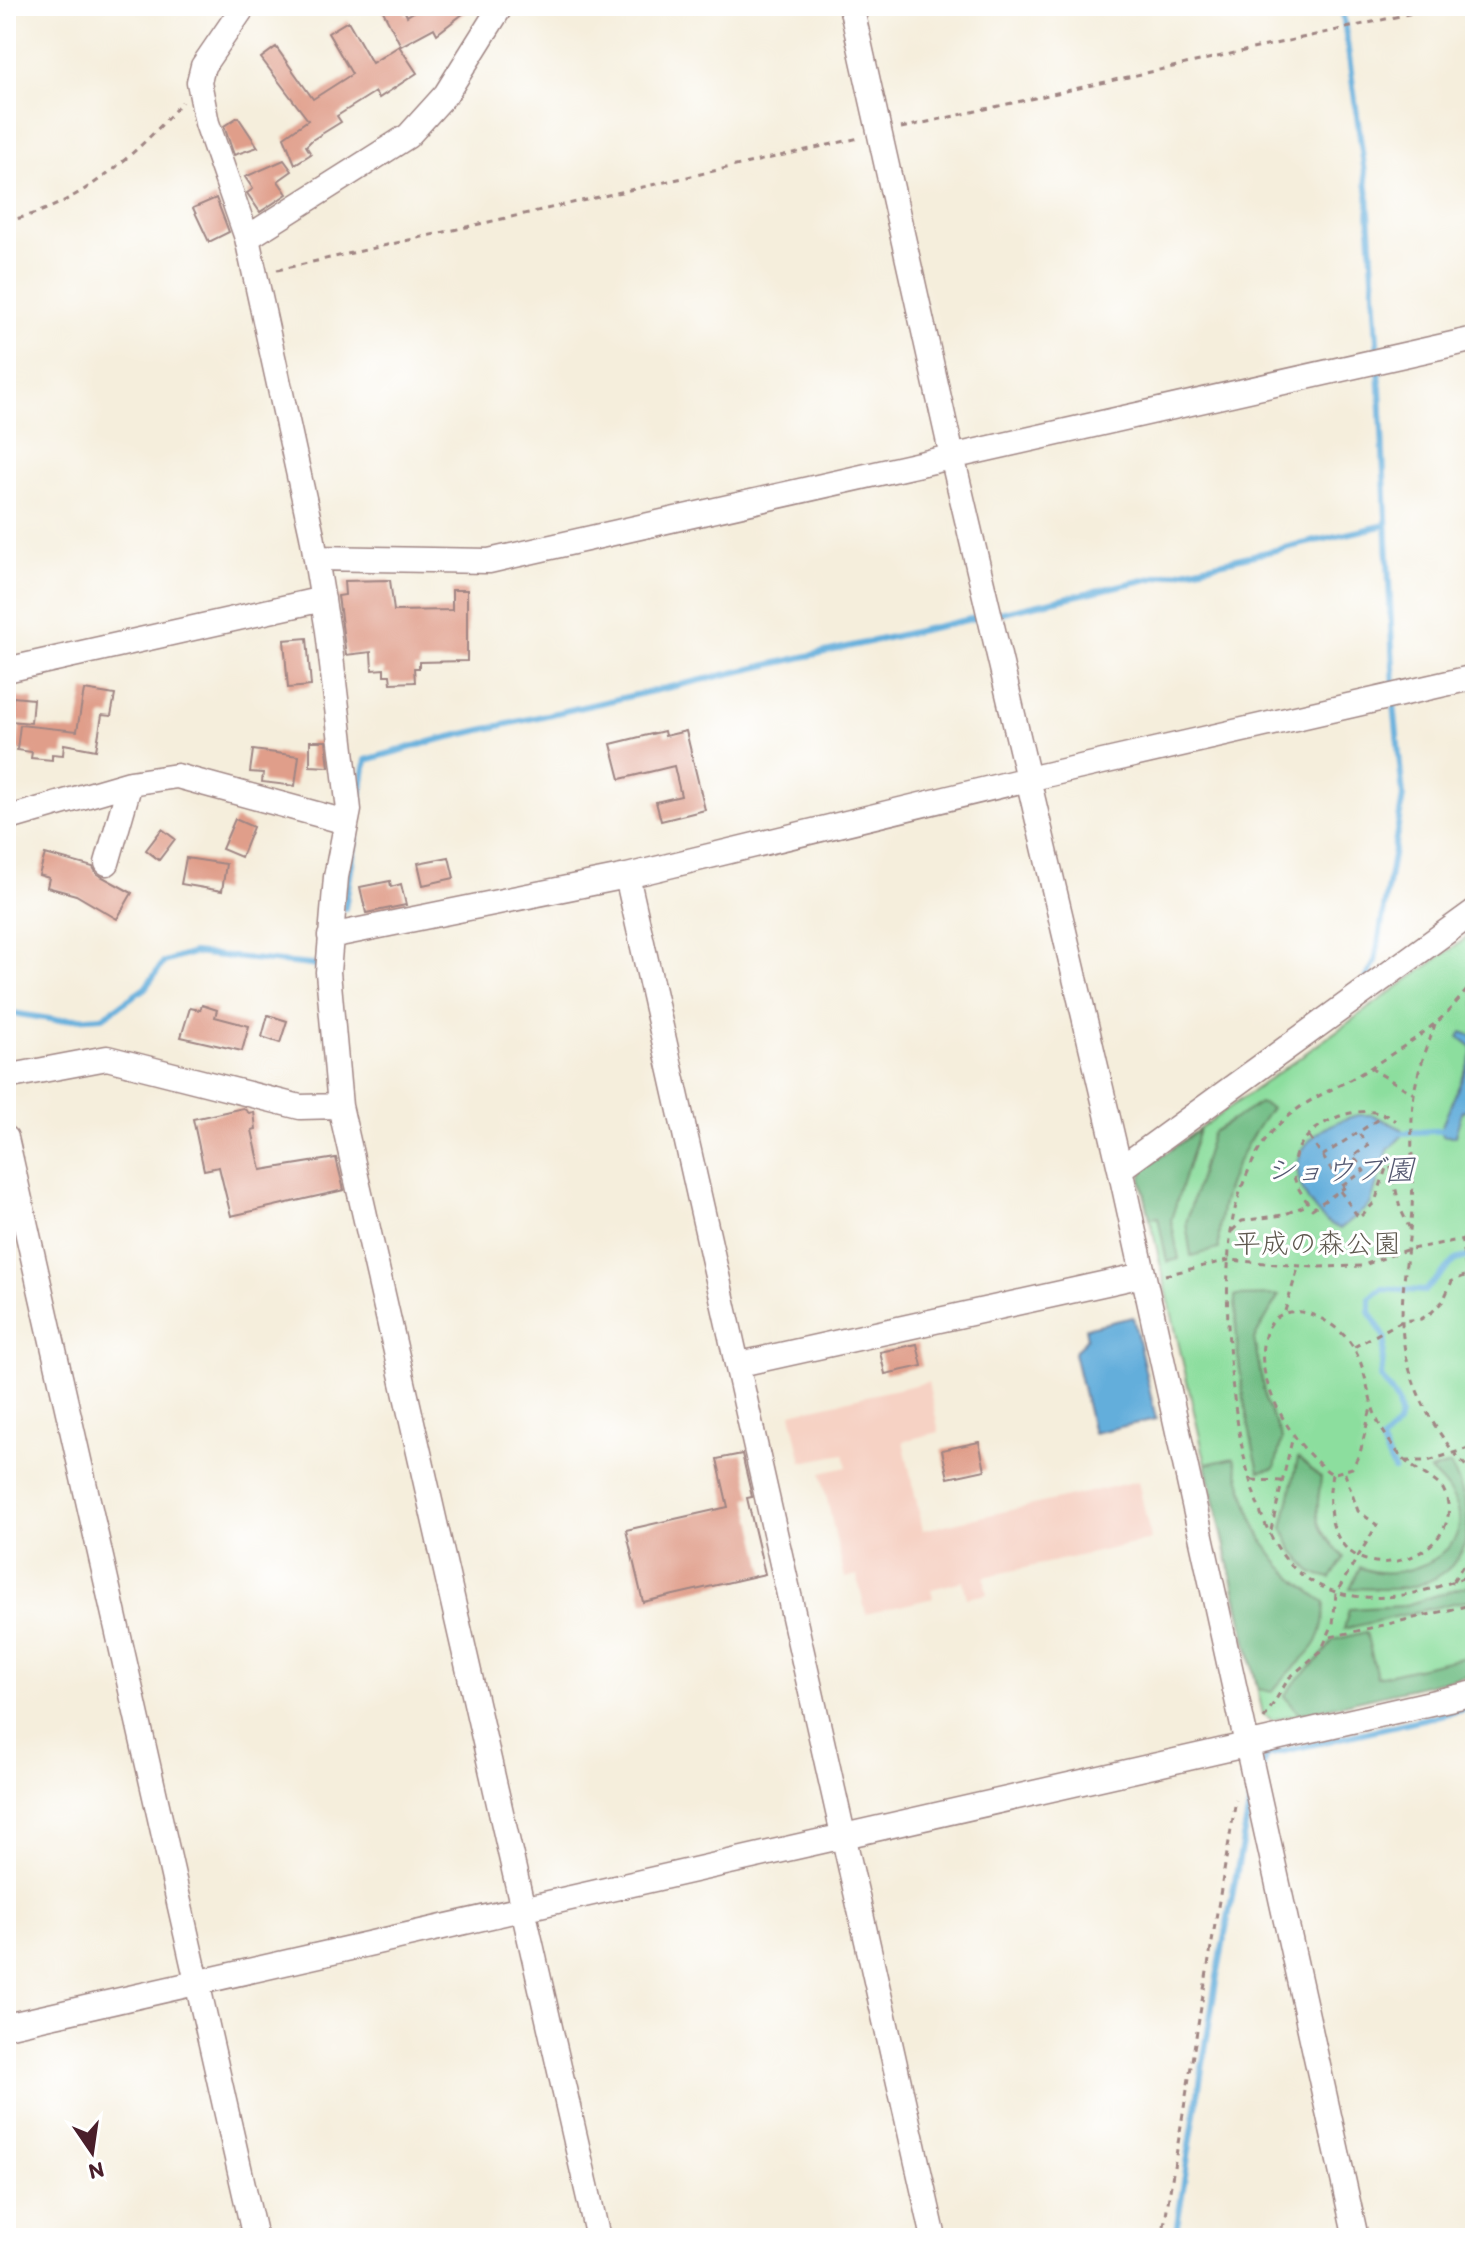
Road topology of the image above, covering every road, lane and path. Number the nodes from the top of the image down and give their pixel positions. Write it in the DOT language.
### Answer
graph roads {
  1 [pos="244,6"];
  2 [pos="501,6"];
  3 [pos="851,6"];
  4 [pos="1444,6"];
  5 [pos="199,82"];
  6 [pos="880,133"];
  7 [pos="6,221"];
  8 [pos="247,238"];
  9 [pos="256,275"];
  10 [pos="1475,339"];
  11 [pos="952,456"];
  12 [pos="316,558"];
  13 [pos="323,599"];
  14 [pos="6,670"];
  15 [pos="1475,677"];
  16 [pos="1028,779"];
  17 [pos="130,783"];
  18 [pos="6,819"];
  19 [pos="346,822"];
  20 [pos="107,863"];
  21 [pos="627,876"];
  22 [pos="1475,911"];
  23 [pos="330,936"];
  24 [pos="1475,981"];
  25 [pos="1475,990"];
  26 [pos="1463,995"];
  27 [pos="1435,1024"];
  28 [pos="1370,1068"];
  29 [pos="6,1077"];
  30 [pos="1414,1094"];
  31 [pos="340,1106"];
  32 [pos="1386,1114"];
  33 [pos="1395,1121"];
  34 [pos="1358,1132"];
  35 [pos="1309,1136"];
  36 [pos="6,1138"];
  37 [pos="1322,1156"];
  38 [pos="1120,1169"];
  39 [pos="1341,1188"];
  40 [pos="1309,1204"];
  41 [pos="1409,1227"];
  42 [pos="1232,1231"];
  43 [pos="1475,1237"];
  44 [pos="1461,1238"];
  45 [pos="1406,1250"];
  46 [pos="1229,1260"];
  47 [pos="1299,1265"];
  48 [pos="1467,1275"];
  49 [pos="1151,1276"];
  50 [pos="1475,1286"];
  51 [pos="1285,1311"];
  52 [pos="1402,1321"];
  53 [pos="1353,1348"];
  54 [pos="740,1364"];
  55 [pos="1371,1408"];
  56 [pos="1293,1436"];
  57 [pos="1475,1446"];
  58 [pos="1452,1453"];
  59 [pos="1405,1461"];
  60 [pos="1344,1471"];
  61 [pos="1332,1474"];
  62 [pos="1475,1475"];
  63 [pos="1252,1480"];
  64 [pos="1282,1481"];
  65 [pos="1270,1532"];
  66 [pos="1475,1547"];
  67 [pos="1358,1555"];
  68 [pos="1475,1573"];
  69 [pos="1450,1584"];
  70 [pos="1336,1593"];
  71 [pos="1475,1604"];
  72 [pos="1329,1638"];
  73 [pos="1475,1693"];
  74 [pos="1264,1719"];
  75 [pos="1246,1746"];
  76 [pos="1256,1793"];
  77 [pos="844,1838"];
  78 [pos="522,1909"];
  79 [pos="197,1981"];
  80 [pos="6,2026"];
  81 [pos="255,2238"];
  82 [pos="598,2238"];
  83 [pos="934,2238"];
  84 [pos="1162,2238"];
  85 [pos="1356,2238"];
  1 -- 5 [label="street"];
  2 -- 8 [label="street"];
  3 -- 6 [label="street"];
  4 -- 6 [label="path"];
  5 -- 7 [label="path"];
  5 -- 8 [label="street"];
  6 -- 9 [label="path"];
  6 -- 11 [label="street"];
  8 -- 9 [label="street"];
  9 -- 12 [label="street"];
  10 -- 11 [label="street"];
  11 -- 12 [label="street"];
  11 -- 16 [label="street"];
  12 -- 13 [label="street"];
  13 -- 14 [label="street"];
  13 -- 19 [label="street"];
  15 -- 16 [label="street"];
  16 -- 21 [label="street"];
  16 -- 38 [label="street"];
  17 -- 18 [label="street"];
  17 -- 19 [label="street"];
  17 -- 20 [label="street"];
  19 -- 23 [label="street"];
  21 -- 23 [label="street"];
  21 -- 54 [label="street"];
  22 -- 38 [label="street"];
  23 -- 31 [label="street"];
  24 -- 26 [label="path"];
  25 -- 26 [label="path"];
  26 -- 27 [label="path"];
  27 -- 28 [label="path"];
  27 -- 30 [label="path"];
  28 -- 30 [label="path"];
  28 -- 42 [label="path"];
  29 -- 31 [label="street"];
  30 -- 41 [label="path"];
  31 -- 78 [label="street"];
  32 -- 33 [label="path"];
  32 -- 34 [label="path"];
  32 -- 35 [label="path"];
  34 -- 37 [label="path"];
  34 -- 39 [label="path"];
  35 -- 37 [label="path"];
  35 -- 40 [label="path"];
  36 -- 79 [label="street"];
  37 -- 39 [label="path"];
  38 -- 49 [label="street"];
  39 -- 40 [label="path"];
  39 -- 41 [label="path"];
  40 -- 42 [label="path"];
  41 -- 45 [label="path"];
  42 -- 46 [label="path"];
  43 -- 44 [label="path"];
  44 -- 45 [label="path"];
  44 -- 48 [label="path"];
  45 -- 47 [label="path"];
  45 -- 52 [label="path"];
  46 -- 47 [label="path"];
  46 -- 49 [label="path"];
  46 -- 63 [label="path"];
  47 -- 51 [label="path"];
  48 -- 50 [label="path"];
  48 -- 52 [label="path"];
  49 -- 54 [label="street"];
  49 -- 75 [label="street"];
  51 -- 53 [label="path"];
  51 -- 56 [label="path"];
  52 -- 53 [label="path"];
  52 -- 58 [label="path"];
  53 -- 55 [label="path"];
  54 -- 77 [label="street"];
  55 -- 59 [label="path"];
  55 -- 60 [label="path"];
  56 -- 61 [label="path"];
  56 -- 64 [label="path"];
  57 -- 58 [label="path"];
  58 -- 59 [label="path"];
  58 -- 62 [label="path"];
  59 -- 67 [label="path"];
  60 -- 61 [label="path"];
  60 -- 67 [label="path"];
  61 -- 67 [label="path"];
  63 -- 64 [label="path"];
  63 -- 65 [label="path"];
  64 -- 65 [label="path"];
  65 -- 70 [label="path"];
  66 -- 69 [label="path"];
  67 -- 70 [label="path"];
  68 -- 69 [label="path"];
  69 -- 70 [label="path"];
  70 -- 72 [label="path"];
  71 -- 72 [label="path"];
  72 -- 74 [label="path"];
  73 -- 75 [label="street"];
  75 -- 76 [label="street"];
  75 -- 77 [label="street"];
  76 -- 84 [label="path"];
  76 -- 85 [label="street"];
  77 -- 78 [label="street"];
  77 -- 83 [label="street"];
  78 -- 79 [label="street"];
  78 -- 82 [label="street"];
  79 -- 80 [label="street"];
  79 -- 81 [label="street"];
}
